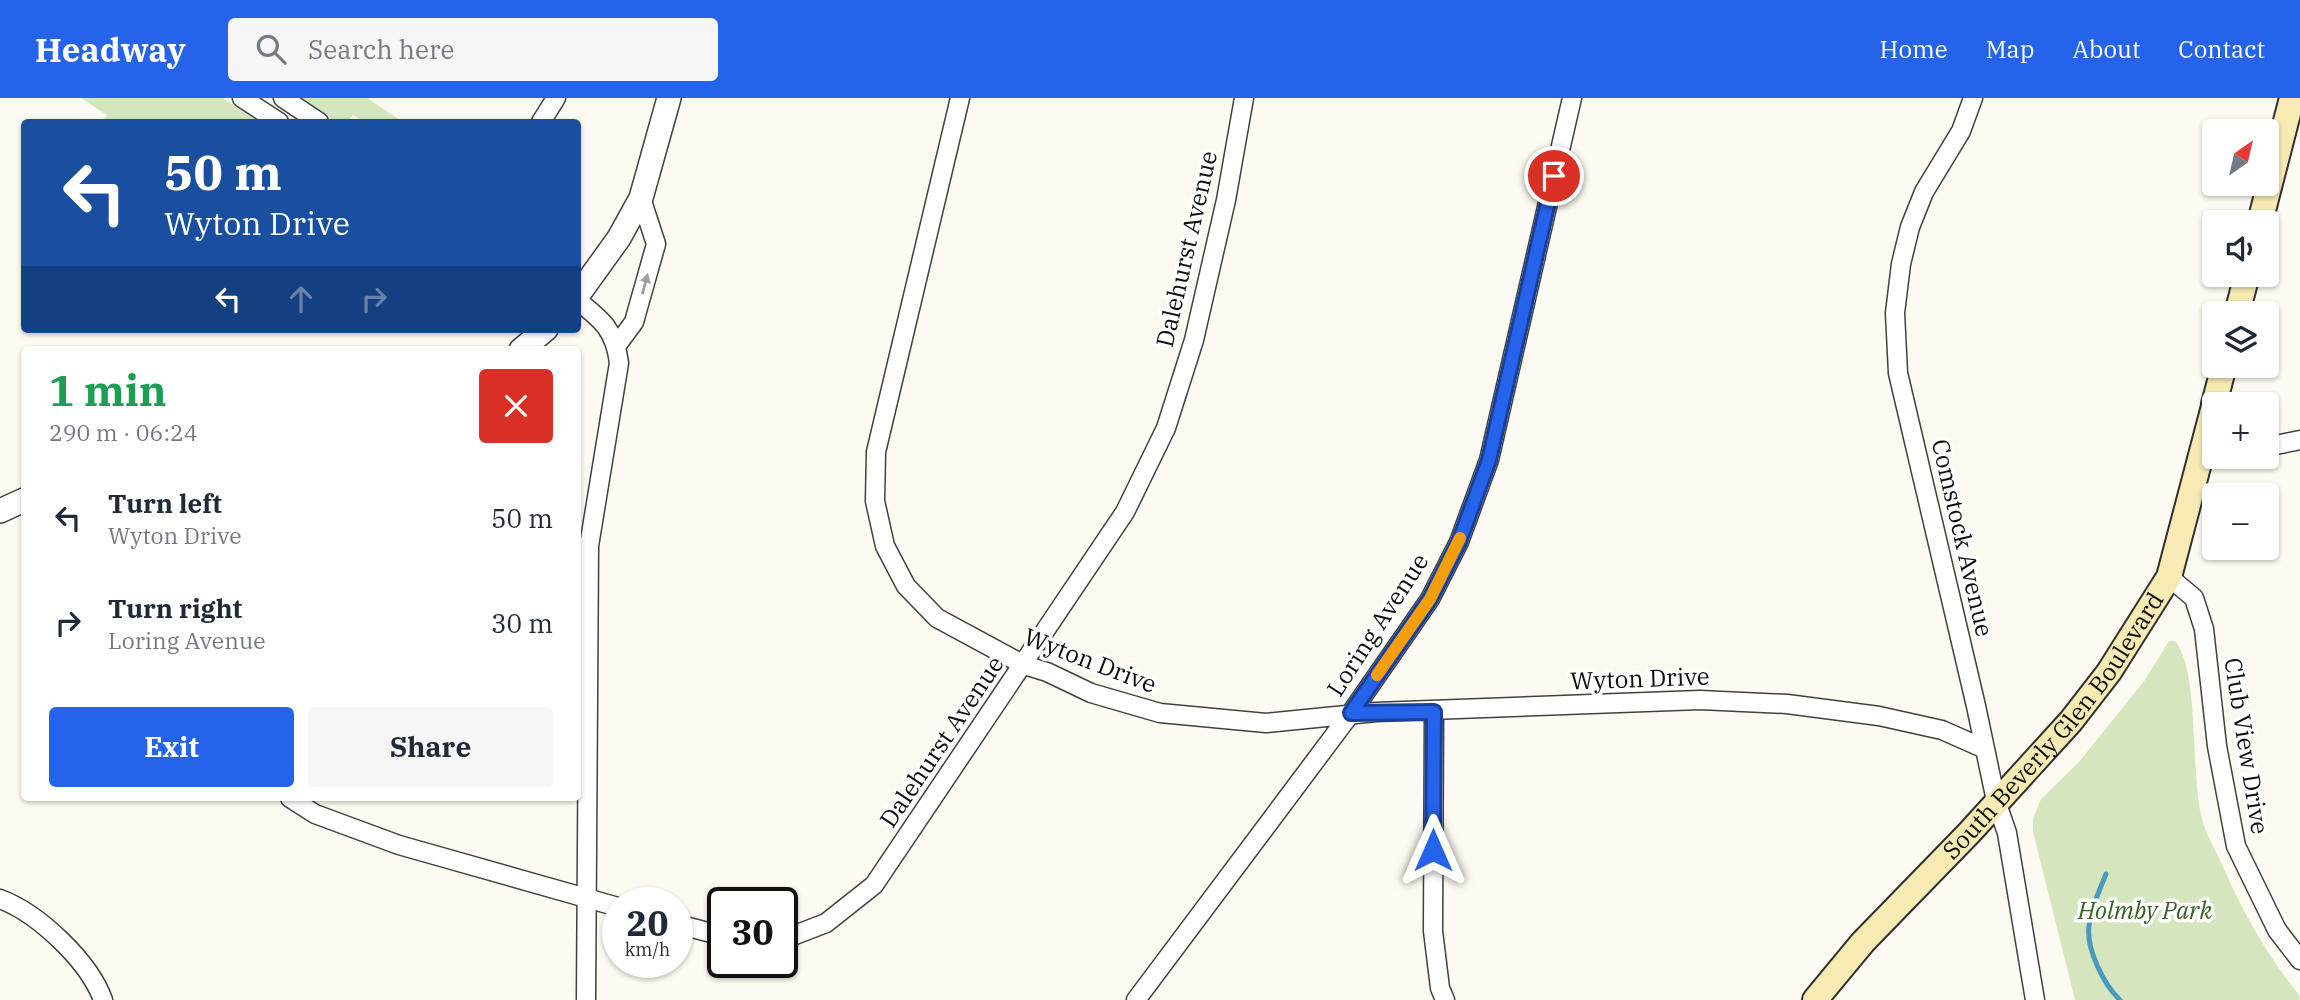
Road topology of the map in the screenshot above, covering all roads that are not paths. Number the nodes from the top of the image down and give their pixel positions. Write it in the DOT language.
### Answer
graph roads {
  1 [pos="242,98"];
  2 [pos="283,98"];
  3 [pos="555,98"];
  4 [pos="669,98"];
  5 [pos="960,98"];
  6 [pos="1244,98"];
  7 [pos="1572,98"];
  8 [pos="1973,98"];
  9 [pos="2294,100"];
  10 [pos="274,119"];
  11 [pos="314,119"];
  12 [pos="543,119"];
  13 [pos="641,198"];
  14 [pos="2263,210"];
  15 [pos="581,291"];
  16 [pos="581,304"];
  17 [pos="541,333"];
  18 [pos="617,345"];
  19 [pos="526,346"];
  20 [pos="2300,440"];
  21 [pos="2279,444"];
  22 [pos="2203,469"];
  23 [pos="21,501"];
  24 [pos="0,511"];
  25 [pos="2169,578"];
  26 [pos="1024,665"];
  27 [pos="1434,712"];
  28 [pos="1351,713"];
  29 [pos="1985,749"];
  30 [pos="295,801"];
  31 [pos="1996,801"];
  32 [pos="586,897"];
  33 [pos="0,899"];
  34 [pos="602,902"];
  35 [pos="798,934"];
  36 [pos="2300,960"];
  37 [pos="103,1000"];
  38 [pos="586,1000"];
  39 [pos="1136,1000"];
  40 [pos="1445,1000"];
  41 [pos="1815,1000"];
  42 [pos="2035,1000"];
  1 -- 10 [label="street"];
  2 -- 11 [label="street"];
  3 -- 12 [label="street"];
  4 -- 13 [label="street"];
  5 -- 26 [label="street, Wyton Drive"];
  6 -- 26 [label="street, Dalehurst Avenue"];
  7 -- 28 [label="street, Loring Avenue"];
  8 -- 29 [label="street, Comstock Avenue"];
  9 -- 14 [label="main road"];
  13 -- 15 [label="street"];
  18 -- 13 [label="street, one-way"];
  16 -- 18 [label="street"];
  17 -- 19 [label="street"];
  18 -- 32 [label="street"];
  20 -- 21 [label="street"];
  22 -- 25 [label="main road, South Beverly Glen Boulevard"];
  23 -- 24 [label="street"];
  25 -- 31 [label="main road, South Beverly Glen Boulevard"];
  25 -- 36 [label="street, Club View Drive"];
  26 -- 28 [label="street, Wyton Drive"];
  26 -- 35 [label="street, Dalehurst Avenue"];
  27 -- 28 [label="street, Wyton Drive"];
  27 -- 29 [label="street, Wyton Drive"];
  27 -- 40 [label="street"];
  28 -- 39 [label="street, Loring Avenue"];
  29 -- 31 [label="street, Comstock Avenue"];
  30 -- 32 [label="street"];
  31 -- 41 [label="main road, South Beverly Glen Boulevard"];
  31 -- 42 [label="street, Comstock Avenue"];
  32 -- 34 [label="street"];
  32 -- 38 [label="street"];
  33 -- 37 [label="street"];
}
